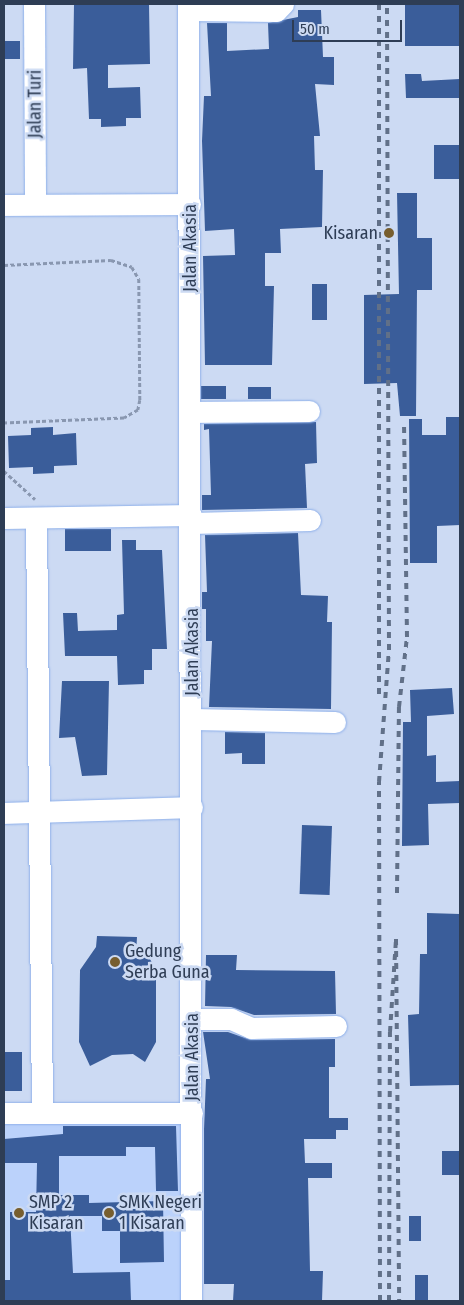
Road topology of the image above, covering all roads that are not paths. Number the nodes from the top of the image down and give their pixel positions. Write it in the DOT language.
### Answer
graph roads {
  1 [pos="34,4"];
  2 [pos="283,4"];
  3 [pos="188,7"];
  4 [pos="36,204"];
  5 [pos="190,204"];
  6 [pos="4,205"];
  7 [pos="309,411"];
  8 [pos="191,412"];
  9 [pos="4,518"];
  10 [pos="36,518"];
  11 [pos="192,519"];
  12 [pos="310,520"];
  13 [pos="192,719"];
  14 [pos="335,722"];
  15 [pos="192,807"];
  16 [pos="39,812"];
  17 [pos="4,813"];
  18 [pos="192,1019"];
  19 [pos="336,1026"];
  20 [pos="4,1113"];
  21 [pos="42,1113"];
  22 [pos="192,1113"];
  23 [pos="191,1301"];
  1 -- 4 [label="street, Jalan Turi"];
  2 -- 3 [label="street"];
  3 -- 5 [label="street, Jalan Akasia"];
  4 -- 5 [label="street"];
  4 -- 6 [label="street"];
  5 -- 8 [label="street, Jalan Akasia"];
  7 -- 8 [label="street"];
  8 -- 11 [label="street, Jalan Akasia"];
  9 -- 10 [label="street"];
  10 -- 11 [label="street"];
  10 -- 16 [label="street"];
  11 -- 12 [label="street"];
  11 -- 13 [label="street, Jalan Akasia"];
  13 -- 14 [label="street"];
  13 -- 15 [label="street, Jalan Akasia"];
  15 -- 16 [label="street"];
  15 -- 18 [label="street, Jalan Akasia"];
  16 -- 17 [label="street"];
  16 -- 21 [label="street"];
  18 -- 19 [label="street"];
  18 -- 22 [label="street, Jalan Akasia"];
  20 -- 21 [label="street"];
  21 -- 22 [label="street"];
  22 -- 23 [label="street, Jalan Akasia"];
}
